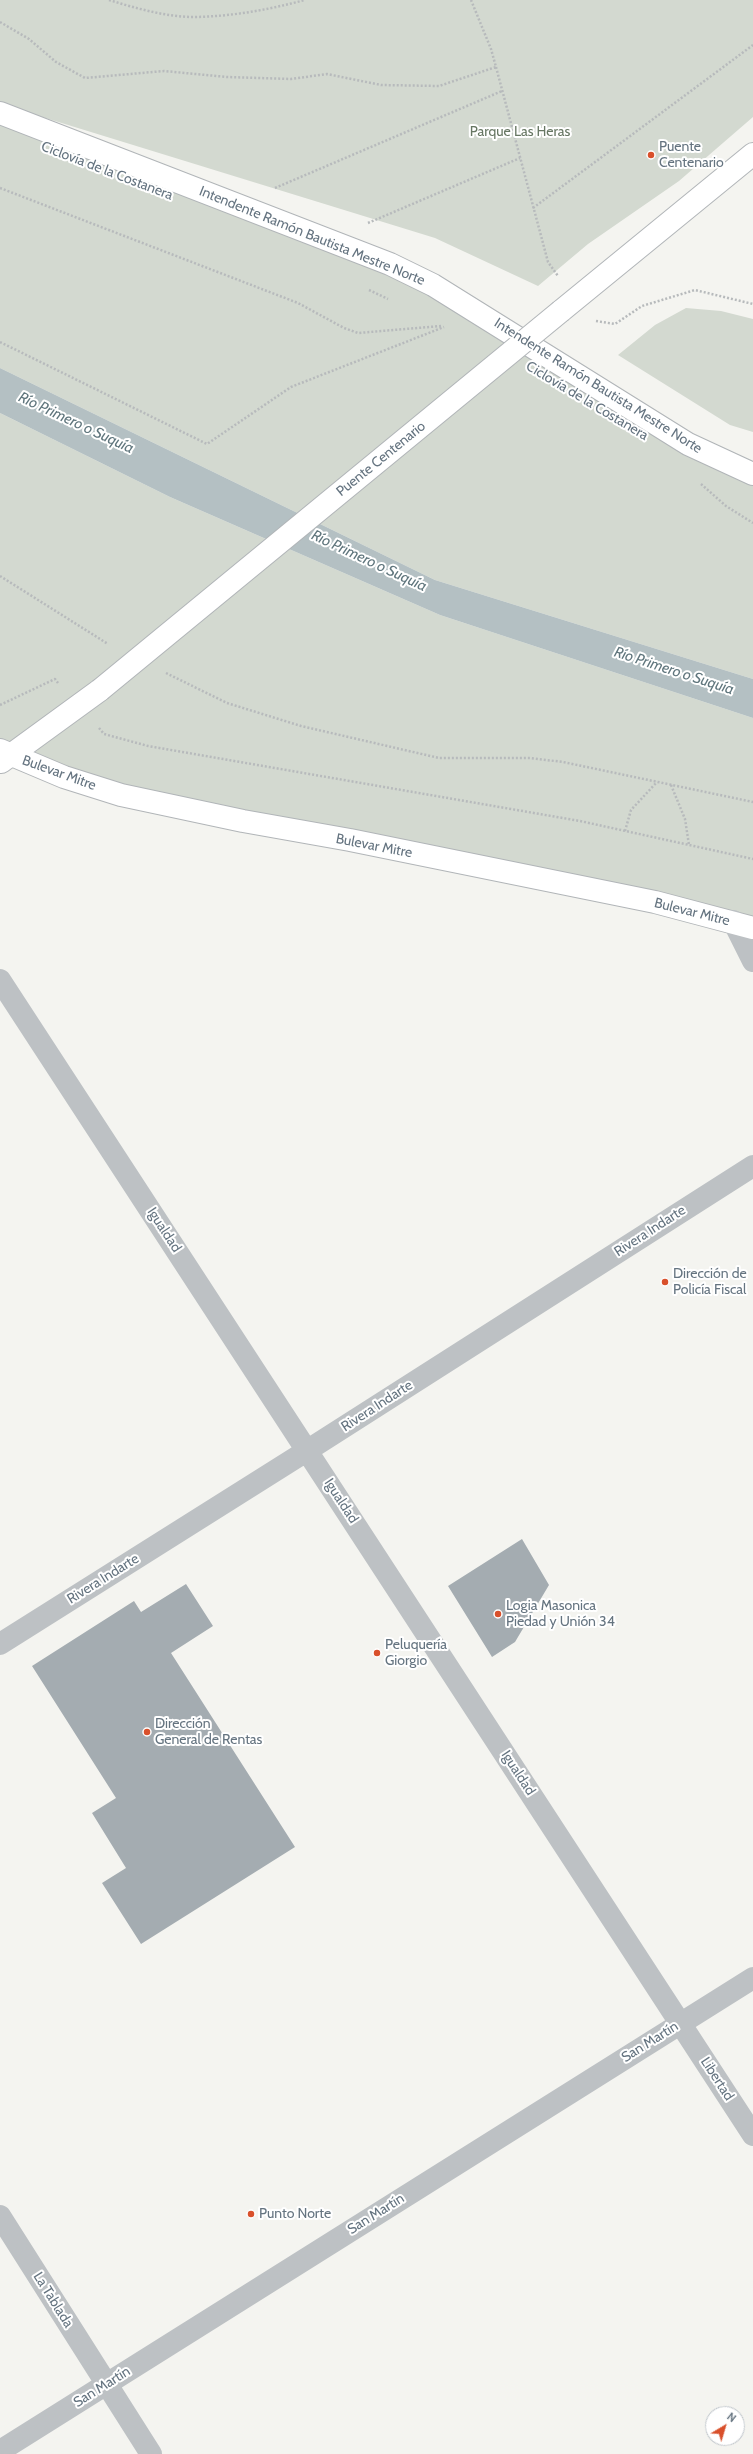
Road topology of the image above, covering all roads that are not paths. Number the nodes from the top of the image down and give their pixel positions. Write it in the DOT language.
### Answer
graph roads {
  1 [pos="0,113"];
  2 [pos="753,154"];
  3 [pos="753,474"];
  4 [pos="4,756"];
  5 [pos="743,925"];
  6 [pos="753,961"];
  7 [pos="0,980"];
  8 [pos="753,1166"];
  9 [pos="308,1450"];
  10 [pos="0,1644"];
  11 [pos="753,1978"];
  12 [pos="680,2023"];
  13 [pos="753,2136"];
  14 [pos="0,2216"];
  15 [pos="106,2384"];
  16 [pos="0,2452"];
  17 [pos="151,2454"];
  1 -- 3 [label="main road, Intendente Ramón Bautista Mestre Norte"];
  2 -- 4 [label="main road, Puente Centenario, bridge"];
  4 -- 5 [label="main road, Bulevar Mitre"];
  5 -- 6 [label="street"];
  7 -- 9 [label="street, Igualdad"];
  8 -- 9 [label="street, Rivera Indarte"];
  9 -- 10 [label="street, Rivera Indarte"];
  9 -- 12 [label="street, Igualdad"];
  11 -- 12 [label="street, San Martín"];
  12 -- 13 [label="street, Libertad"];
  12 -- 15 [label="street, San Martín"];
  14 -- 15 [label="street, La Tablada"];
  15 -- 16 [label="street, San Martín"];
  15 -- 17 [label="street, La Tablada"];
}
